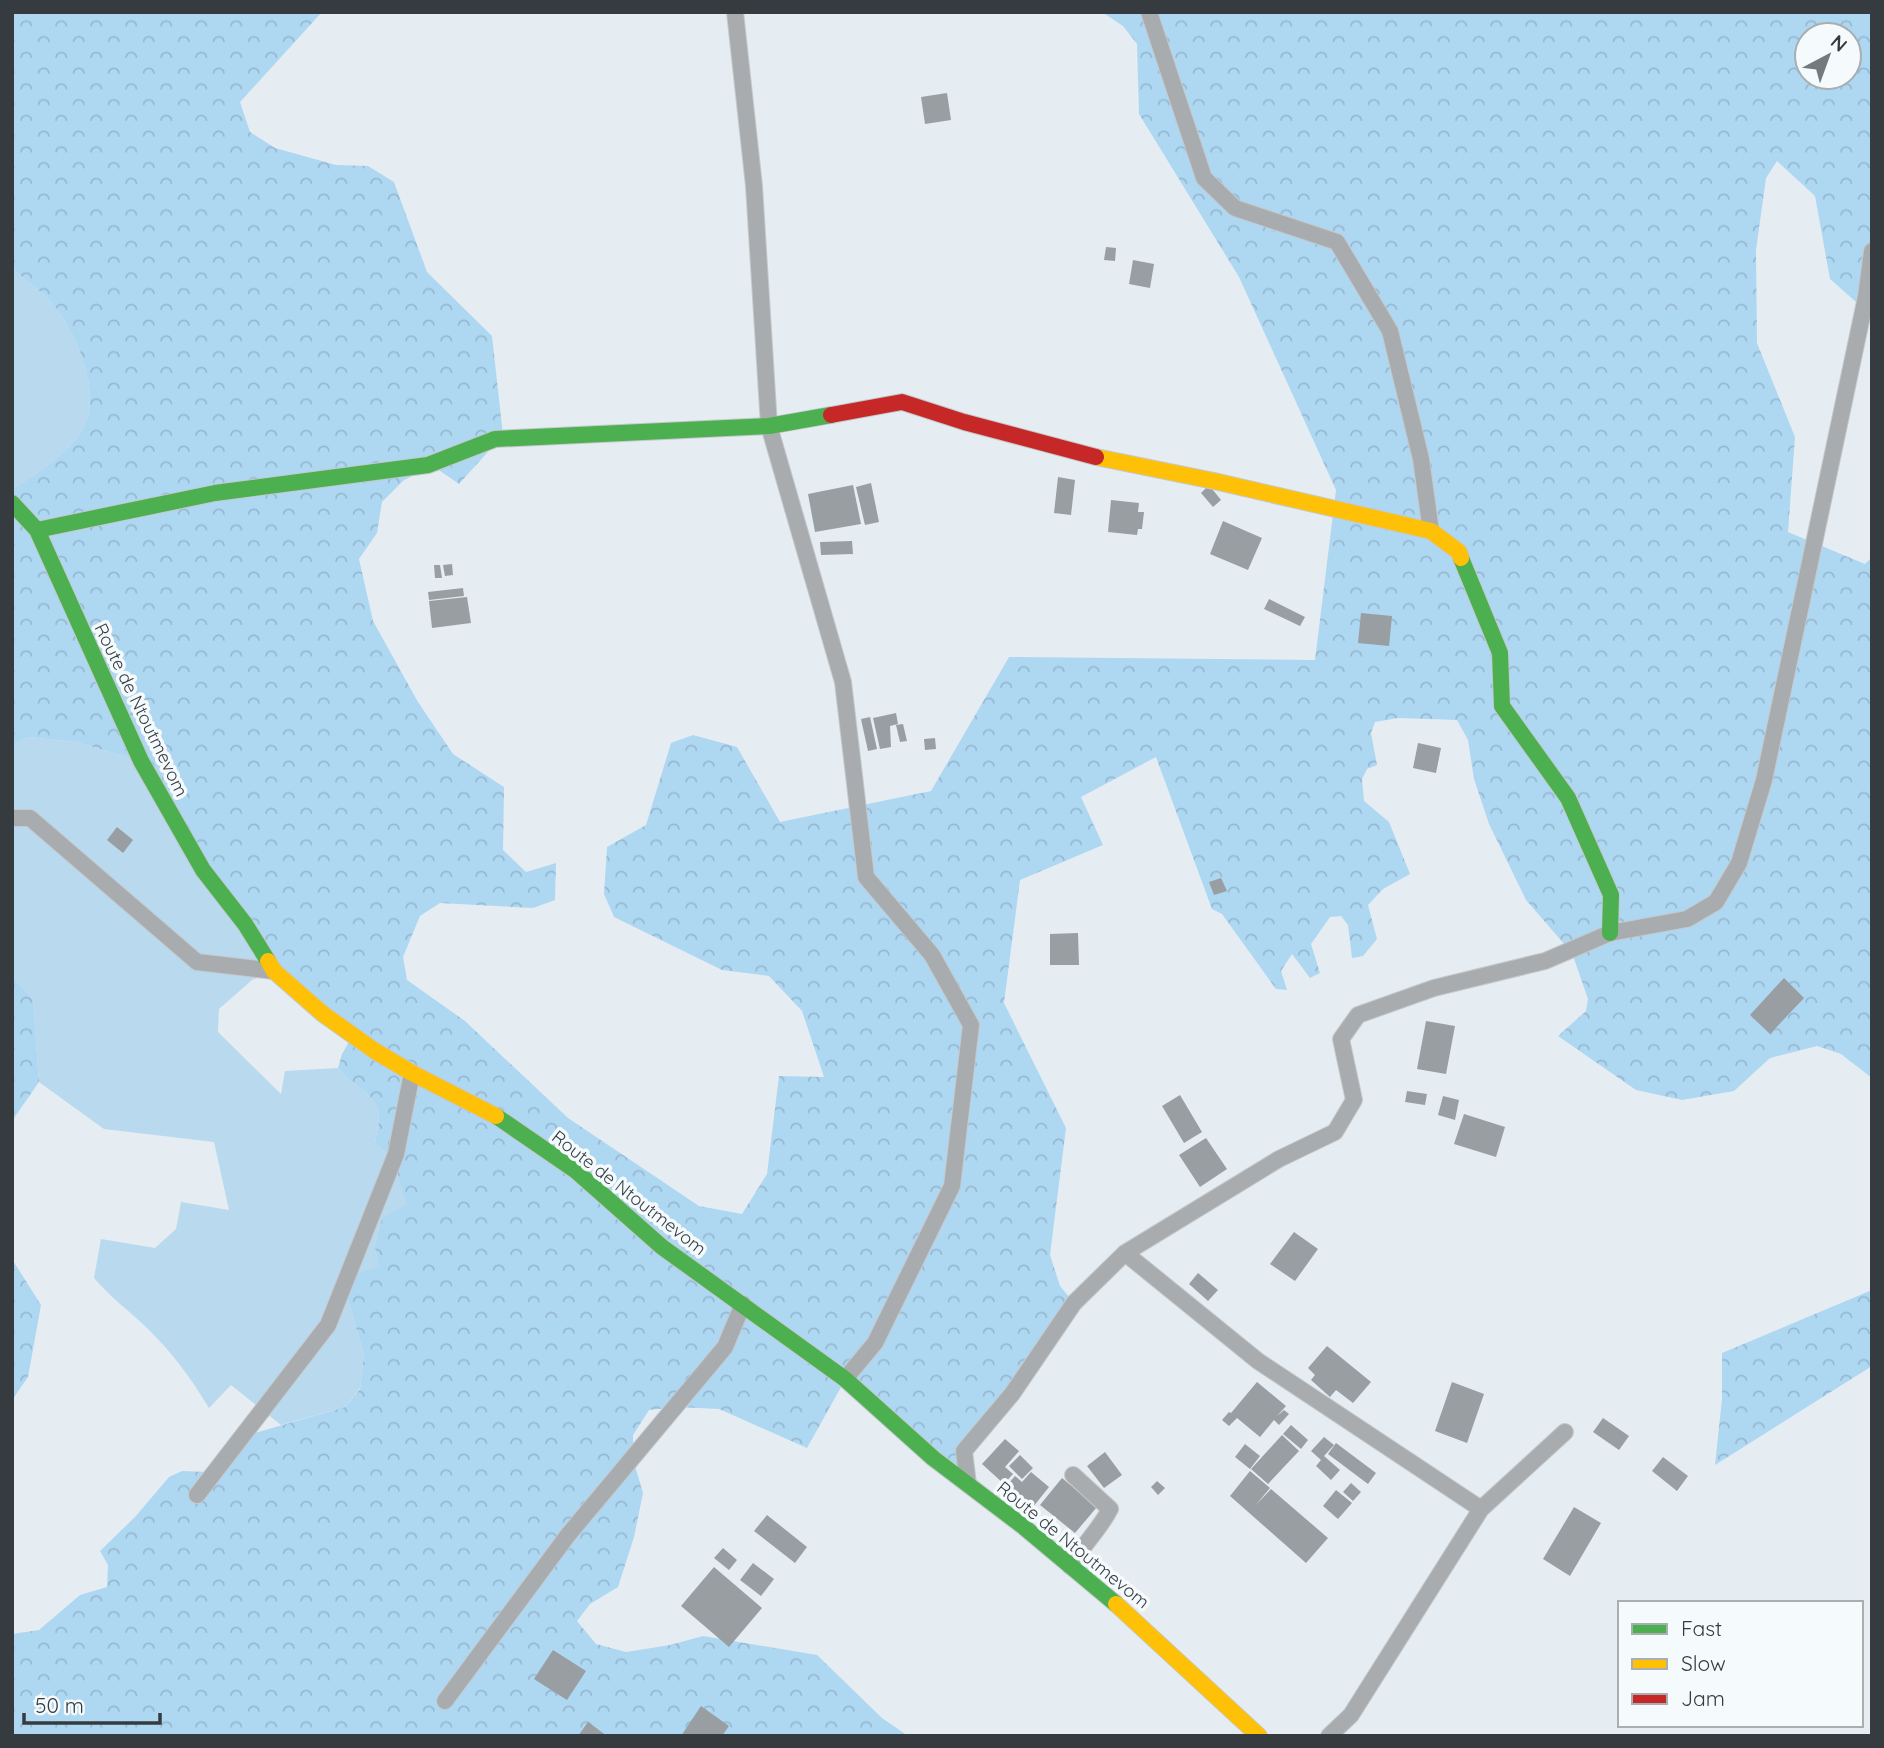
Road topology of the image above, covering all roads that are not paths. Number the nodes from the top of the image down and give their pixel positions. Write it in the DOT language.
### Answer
graph roads {
  1 [pos="735,12"];
  2 [pos="1149,12"];
  3 [pos="1872,251"];
  4 [pos="769,426"];
  5 [pos="12,503"];
  6 [pos="37,530"];
  7 [pos="1431,531"];
  8 [pos="12,818"];
  9 [pos="1610,933"];
  10 [pos="274,971"];
  11 [pos="412,1073"];
  12 [pos="1125,1253"];
  13 [pos="743,1304"];
  14 [pos="845,1379"];
  15 [pos="1564,1432"];
  16 [pos="1073,1475"];
  17 [pos="968,1484"];
  18 [pos="197,1495"];
  19 [pos="1481,1509"];
  20 [pos="1070,1566"];
  21 [pos="445,1701"];
  22 [pos="1259,1736"];
  23 [pos="1329,1736"];
  1 -- 4 [label="street"];
  2 -- 7 [label="street"];
  3 -- 9 [label="street"];
  4 -- 6 [label="street"];
  4 -- 7 [label="street"];
  4 -- 14 [label="street"];
  5 -- 6 [label="street, Route de Ntoutmevom"];
  6 -- 10 [label="street, Route de Ntoutmevom"];
  7 -- 9 [label="street"];
  8 -- 10 [label="street"];
  9 -- 12 [label="street"];
  10 -- 11 [label="street, Route de Ntoutmevom"];
  11 -- 13 [label="street, Route de Ntoutmevom"];
  11 -- 18 [label="street"];
  12 -- 17 [label="street"];
  12 -- 19 [label="street"];
  13 -- 14 [label="street, Route de Ntoutmevom"];
  13 -- 21 [label="street"];
  14 -- 17 [label="street, Route de Ntoutmevom"];
  15 -- 19 [label="street"];
  16 -- 20 [label="street"];
  17 -- 20 [label="street, Route de Ntoutmevom"];
  19 -- 23 [label="street"];
  20 -- 22 [label="street, Route de Ntoutmevom"];
}
